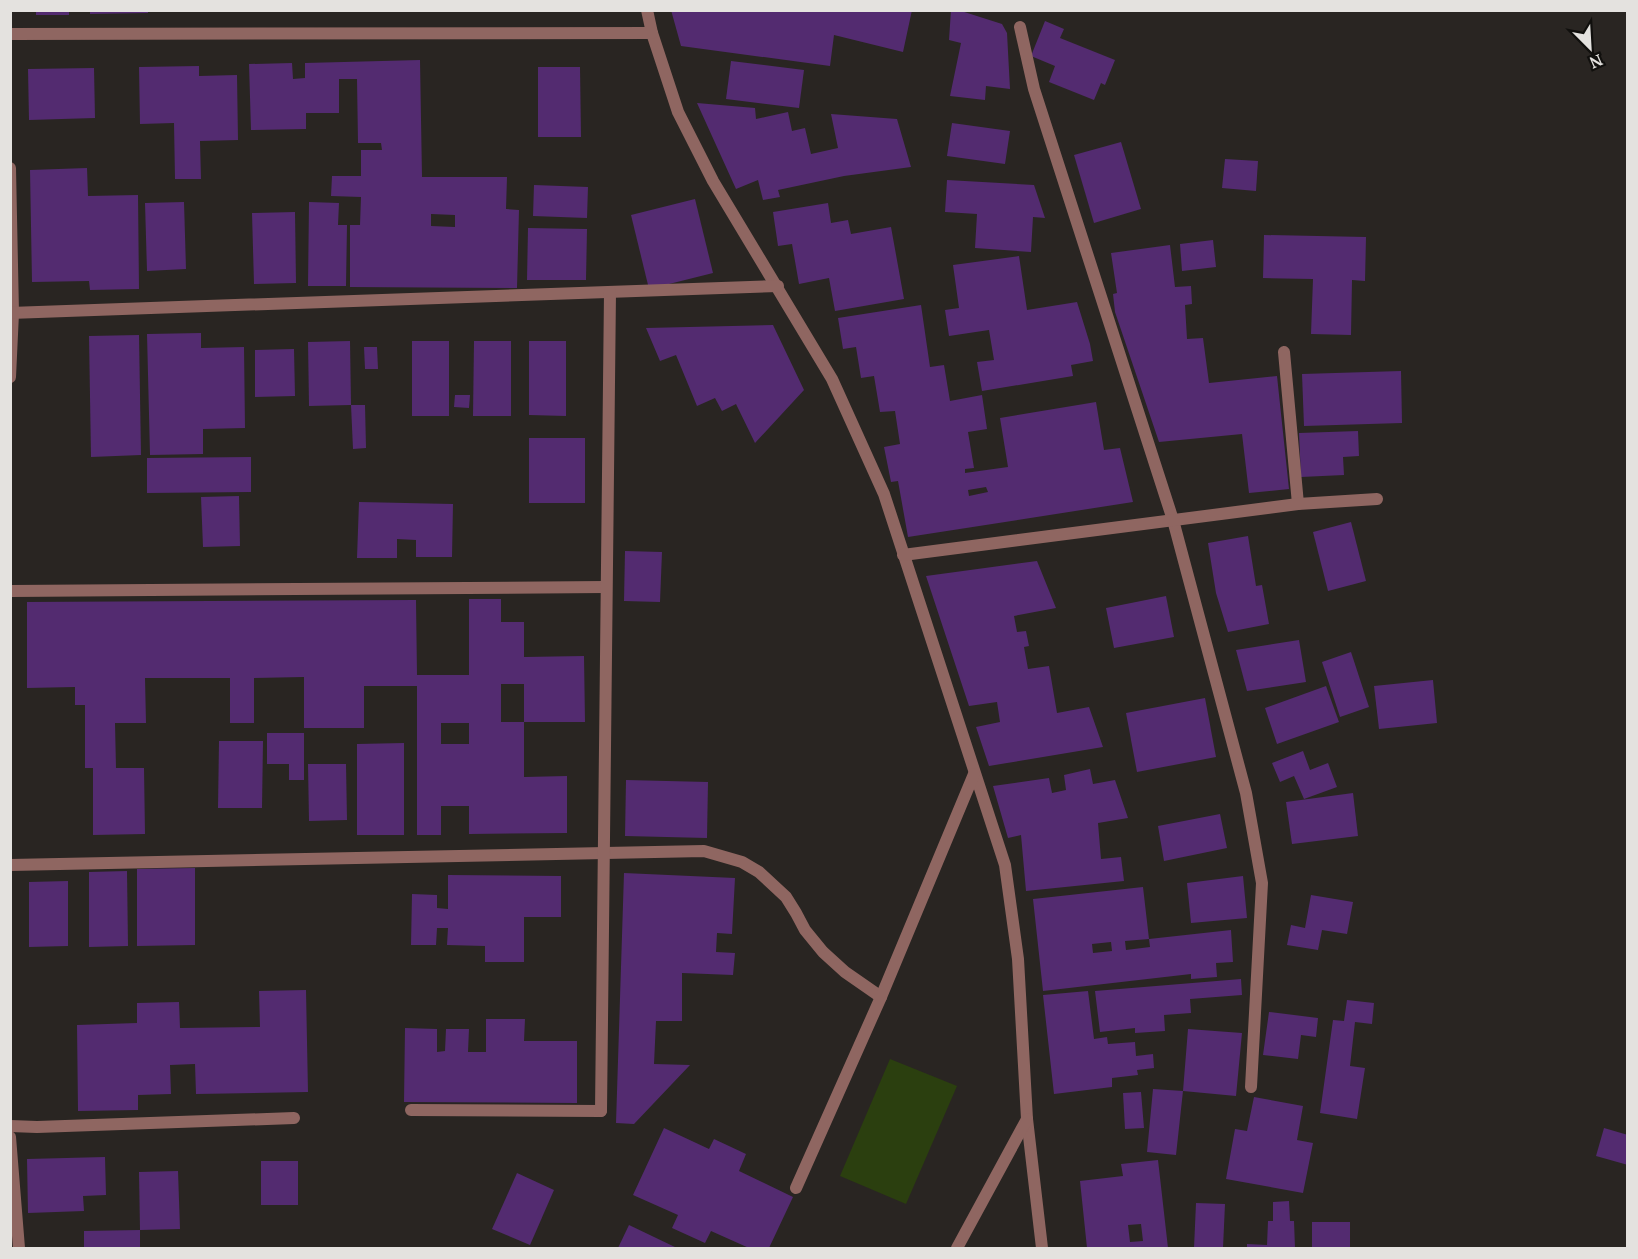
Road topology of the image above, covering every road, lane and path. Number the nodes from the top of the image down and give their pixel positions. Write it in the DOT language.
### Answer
graph roads {
  1 [pos="647,10"];
  2 [pos="1020,27"];
  3 [pos="652,33"];
  4 [pos="10,34"];
  5 [pos="10,168"];
  6 [pos="778,286"];
  7 [pos="610,292"];
  8 [pos="12,313"];
  9 [pos="1284,352"];
  10 [pos="10,377"];
  11 [pos="1377,499"];
  12 [pos="1298,504"];
  13 [pos="1173,520"];
  14 [pos="903,555"];
  15 [pos="605,587"];
  16 [pos="10,591"];
  17 [pos="974,774"];
  18 [pos="604,853"];
  19 [pos="10,866"];
  20 [pos="881,997"];
  21 [pos="1251,1087"];
  22 [pos="411,1110"];
  23 [pos="294,1118"];
  24 [pos="1027,1119"];
  25 [pos="10,1126"];
  26 [pos="10,1137"];
  27 [pos="796,1188"];
  28 [pos="19,1248"];
  29 [pos="957,1248"];
  30 [pos="1042,1248"];
  1 -- 3 [label="street"];
  2 -- 13 [label="street"];
  3 -- 4 [label="street"];
  3 -- 6 [label="street"];
  5 -- 8 [label="street"];
  6 -- 7 [label="street"];
  6 -- 14 [label="street"];
  7 -- 8 [label="street"];
  7 -- 15 [label="street"];
  8 -- 10 [label="street"];
  9 -- 12 [label="street"];
  11 -- 12 [label="street"];
  12 -- 13 [label="street"];
  13 -- 14 [label="street"];
  13 -- 21 [label="street"];
  14 -- 17 [label="street"];
  15 -- 16 [label="street"];
  15 -- 18 [label="street"];
  17 -- 20 [label="street"];
  17 -- 24 [label="street"];
  18 -- 19 [label="street"];
  18 -- 20 [label="street"];
  18 -- 22 [label="street"];
  20 -- 27 [label="street"];
  23 -- 25 [label="street"];
  24 -- 29 [label="street"];
  24 -- 30 [label="street"];
  26 -- 28 [label="street"];
}
